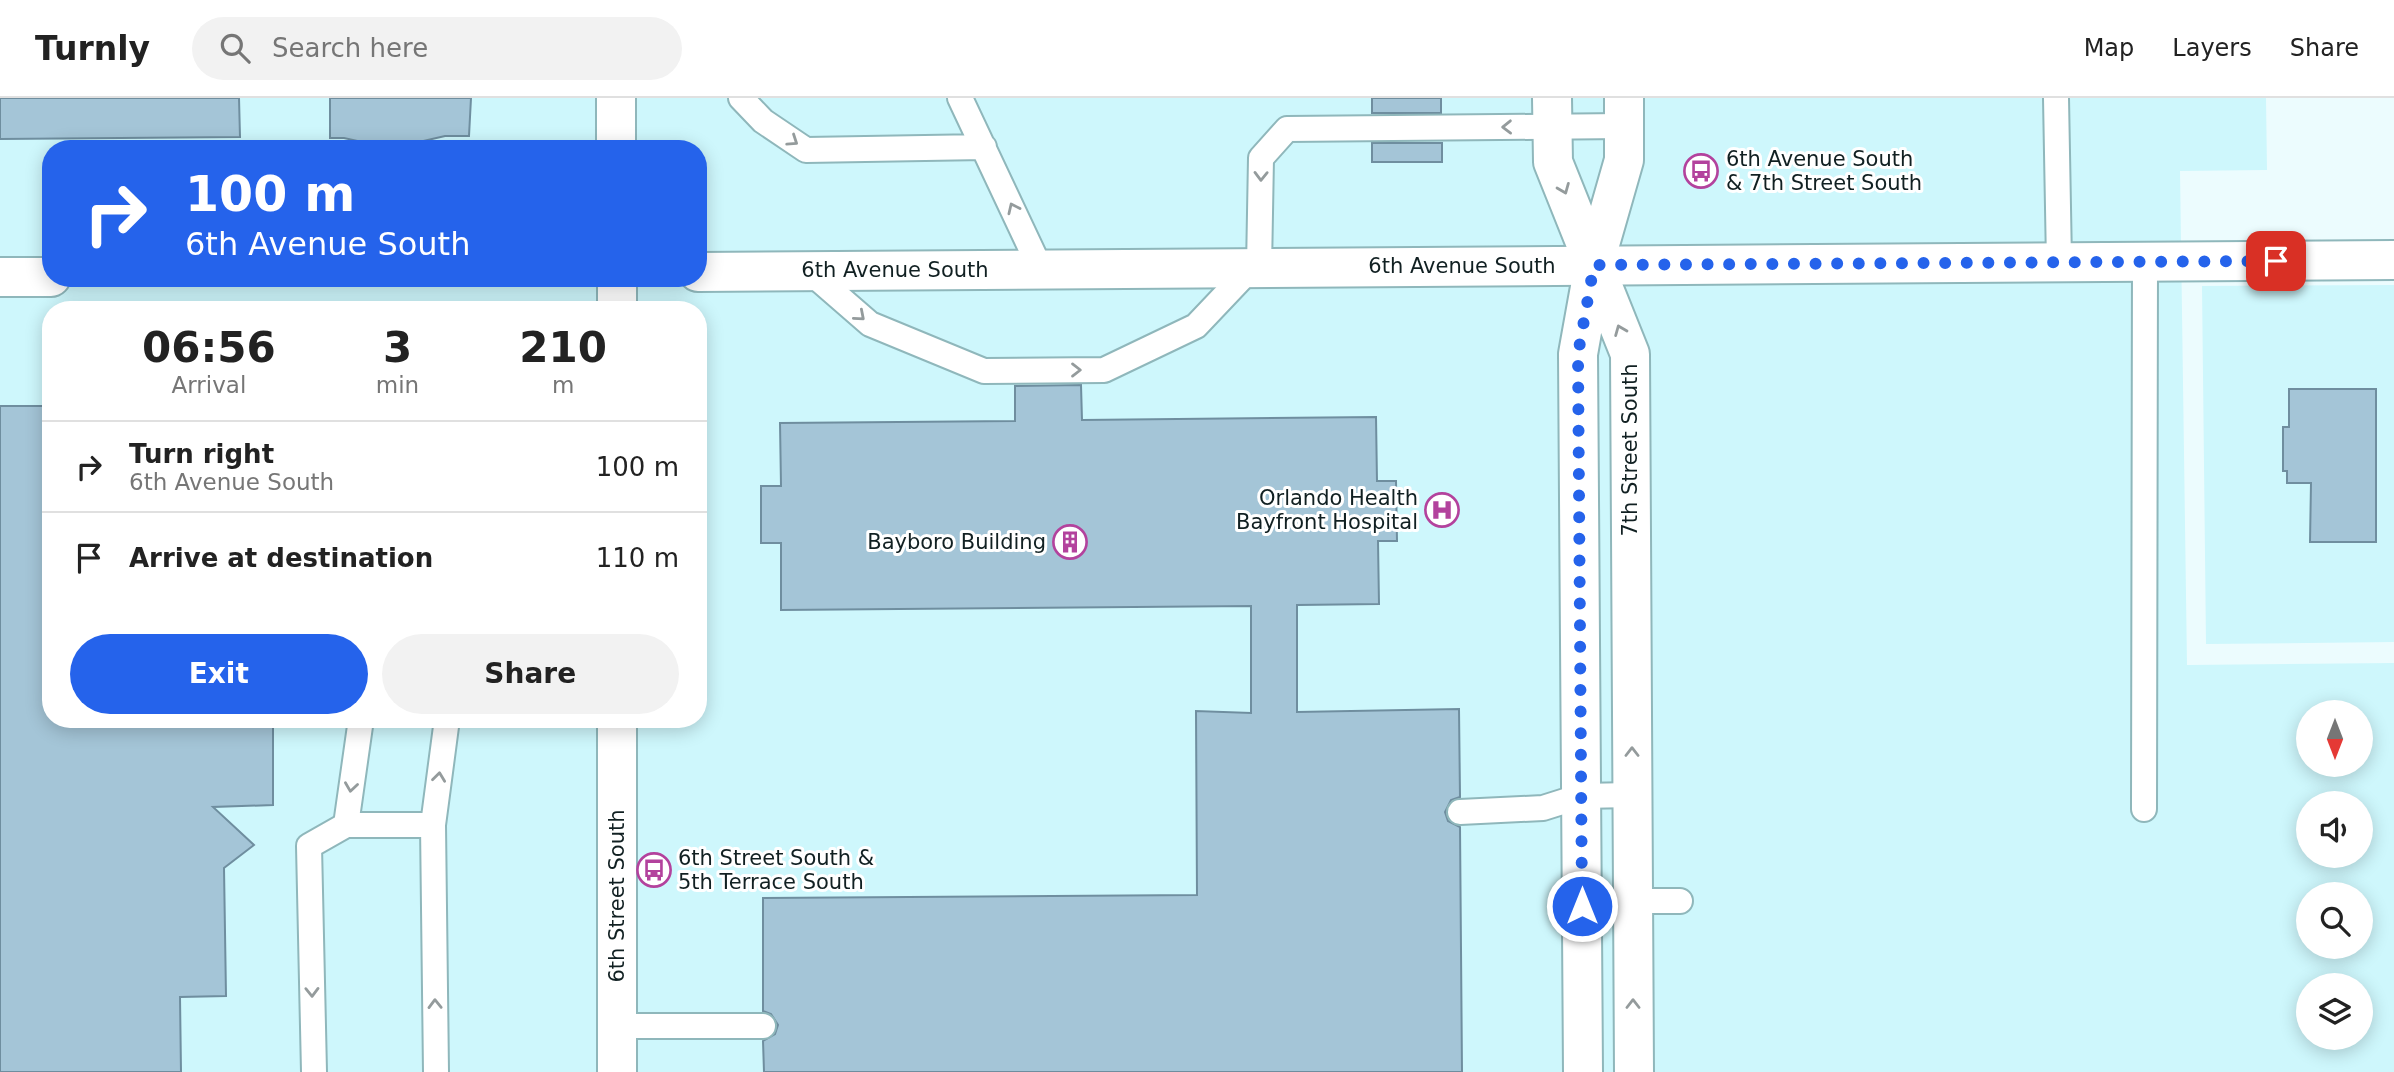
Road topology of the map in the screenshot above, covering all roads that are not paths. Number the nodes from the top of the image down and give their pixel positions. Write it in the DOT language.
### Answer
graph roads {
  1 [pos="616,98"];
  2 [pos="741,98"];
  3 [pos="960,98"];
  4 [pos="2056,98"];
  5 [pos="1552,112"];
  6 [pos="1624,112"];
  7 [pos="616,140"];
  8 [pos="984,147"];
  9 [pos="2394,260"];
  10 [pos="2059,262"];
  11 [pos="2145,262"];
  12 [pos="1594,265"];
  13 [pos="1255,268"];
  14 [pos="1041,270"];
  15 [pos="809,271"];
  16 [pos="707,272"];
  17 [pos="42,276"];
  18 [pos="0,277"];
  19 [pos="359,728"];
  20 [pos="446,728"];
  21 [pos="617,728"];
  22 [pos="1632,795"];
  23 [pos="1581,796"];
  24 [pos="2144,810"];
  25 [pos="1460,812"];
  26 [pos="346,825"];
  27 [pos="433,825"];
  28 [pos="1633,901"];
  29 [pos="1680,901"];
  30 [pos="617,1026"];
  31 [pos="763,1026"];
  32 [pos="314,1072"];
  33 [pos="436,1072"];
  34 [pos="617,1072"];
  35 [pos="1583,1072"];
  36 [pos="1634,1072"];
  1 -- 7 [label="street"];
  2 -- 8 [label="lane, one-way"];
  3 -- 8 [label="lane"];
  4 -- 10 [label="lane"];
  5 -- 6 [label="lane"];
  5 -- 12 [label="street, 7th Street South, one-way"];
  5 -- 13 [label="lane, one-way"];
  6 -- 12 [label="street"];
  14 -- 8 [label="lane, one-way"];
  9 -- 11 [label="street, 6th Avenue South"];
  10 -- 11 [label="street, 6th Avenue South"];
  10 -- 12 [label="street, 6th Avenue South"];
  11 -- 24 [label="lane"];
  12 -- 13 [label="street, 6th Avenue South"];
  22 -- 12 [label="street, 7th Street South, one-way"];
  12 -- 23 [label="street"];
  13 -- 14 [label="street, 6th Avenue South"];
  15 -- 13 [label="lane, one-way"];
  14 -- 15 [label="street, 6th Avenue South"];
  15 -- 16 [label="street, 6th Avenue South"];
  17 -- 18 [label="street"];
  19 -- 26 [label="lane, one-way"];
  27 -- 20 [label="lane, one-way"];
  21 -- 30 [label="street, 6th Street South"];
  22 -- 23 [label="lane"];
  22 -- 28 [label="street, 7th Street South"];
  23 -- 25 [label="lane"];
  23 -- 35 [label="street"];
  26 -- 27 [label="lane"];
  26 -- 32 [label="lane, one-way"];
  33 -- 27 [label="lane, one-way"];
  28 -- 29 [label="lane"];
  36 -- 28 [label="street, 7th Street South, one-way"];
  30 -- 31 [label="lane"];
  30 -- 34 [label="street, 6th Street South"];
}
